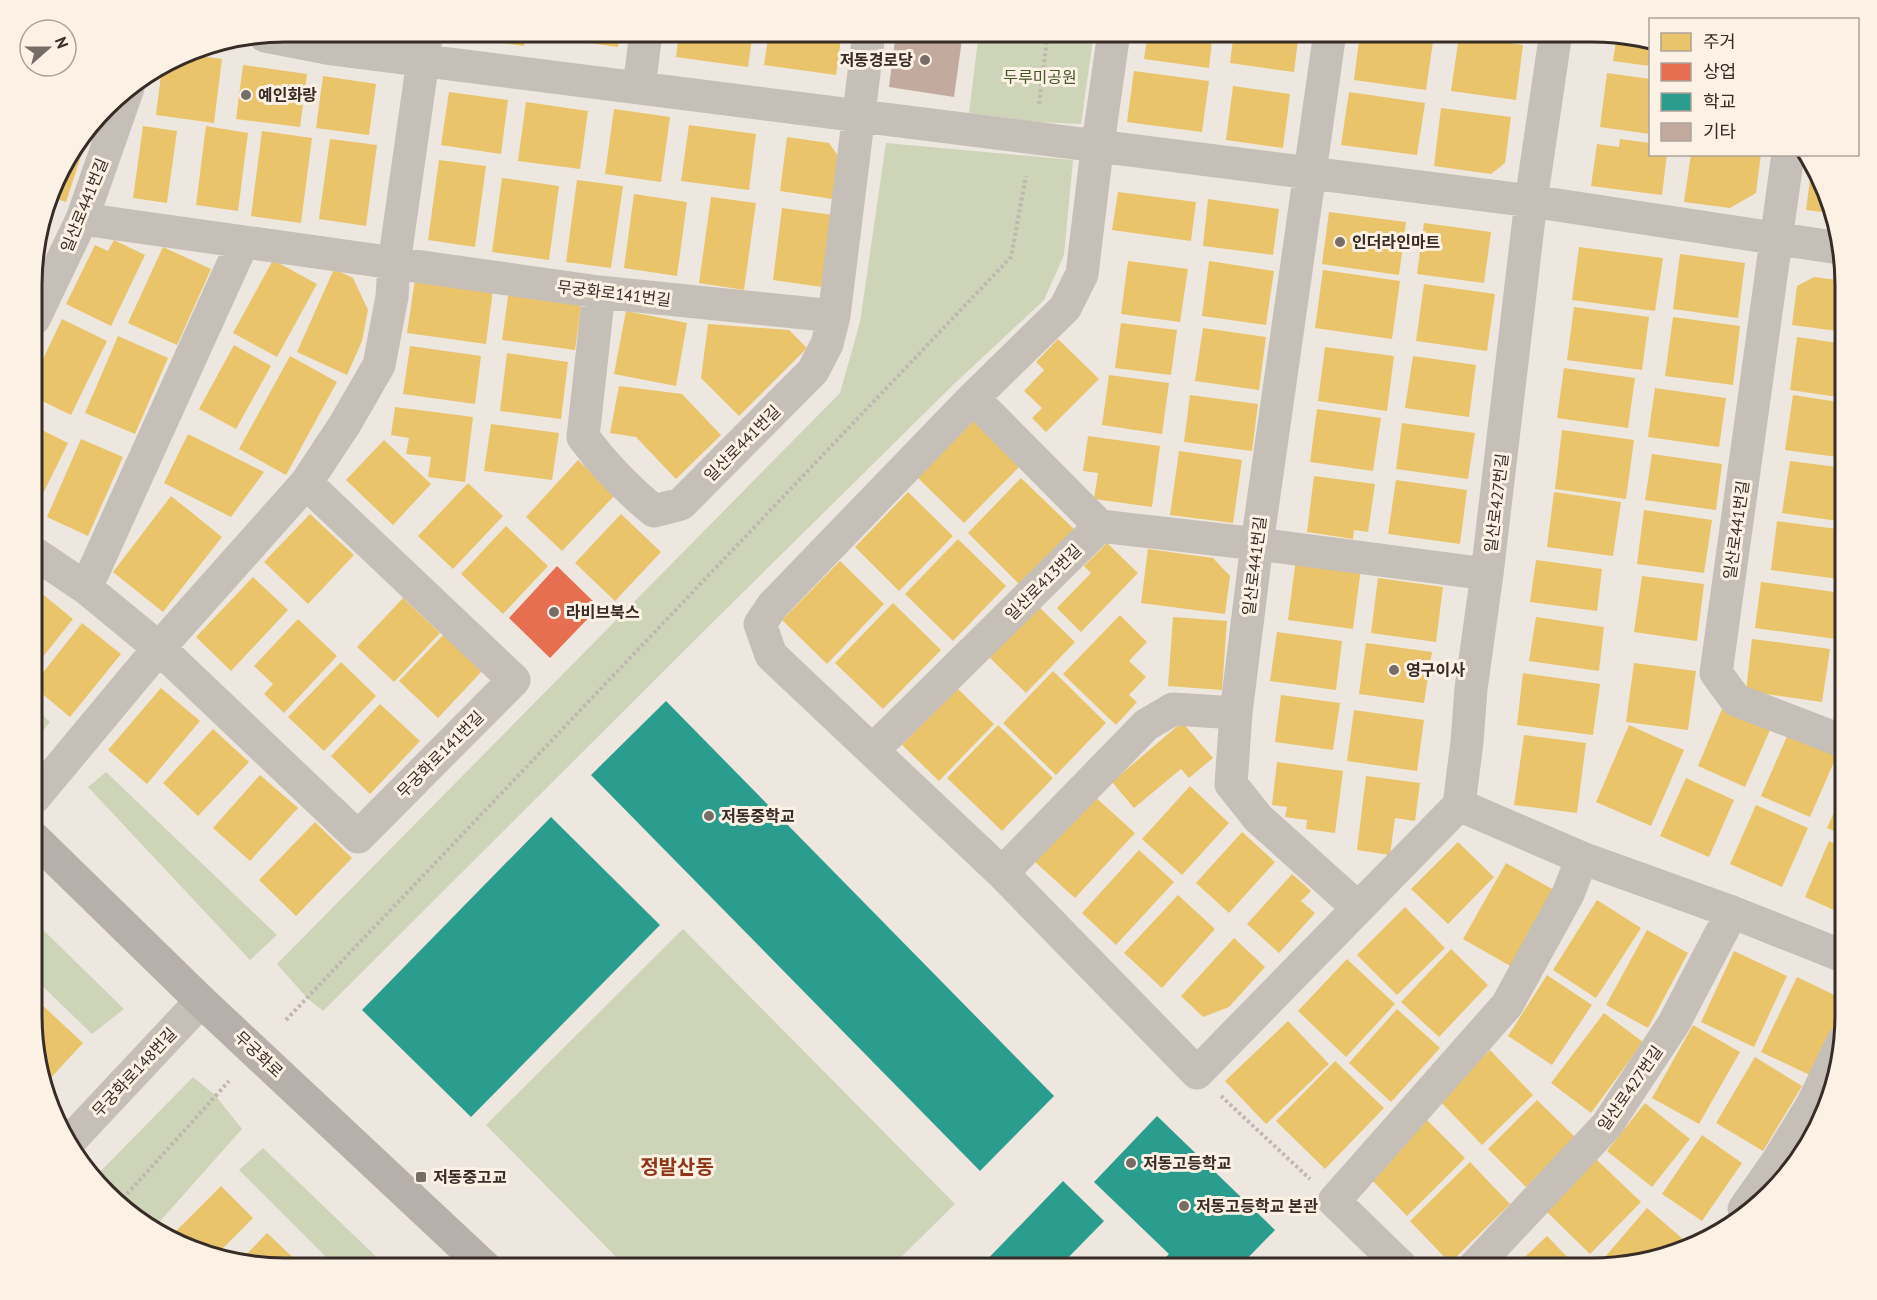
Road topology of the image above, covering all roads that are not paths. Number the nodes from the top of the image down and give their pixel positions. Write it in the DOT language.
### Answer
graph roads {
  1 [pos="296,42"];
  2 [pos="645,42"];
  3 [pos="868,42"];
  4 [pos="1113,42"];
  5 [pos="1328,42"];
  6 [pos="1555,42"];
  7 [pos="425,46"];
  8 [pos="639,88"];
  9 [pos="122,105"];
  10 [pos="859,116"];
  11 [pos="1098,146"];
  12 [pos="1788,156"];
  13 [pos="1308,173"];
  14 [pos="1531,201"];
  15 [pos="82,219"];
  16 [pos="1775,238"];
  17 [pos="243,242"];
  18 [pos="1832,247"];
  19 [pos="394,264"];
  20 [pos="599,292"];
  21 [pos="42,302"];
  22 [pos="834,316"];
  23 [pos="973,398"];
  24 [pos="306,483"];
  25 [pos="1100,526"];
  26 [pos="1257,544"];
  27 [pos="42,558"];
  28 [pos="1487,574"];
  29 [pos="86,588"];
  30 [pos="159,648"];
  31 [pos="1236,713"];
  32 [pos="1835,738"];
  33 [pos="873,750"];
  34 [pos="42,788"];
  35 [pos="1459,805"];
  36 [pos="42,846"];
  37 [pos="1582,858"];
  38 [pos="1002,873"];
  39 [pos="1357,907"];
  40 [pos="1732,912"];
  41 [pos="1835,953"];
  42 [pos="201,1001"];
  43 [pos="1828,1072"];
  44 [pos="75,1136"];
  45 [pos="1751,1199"];
  46 [pos="475,1258"];
  47 [pos="1392,1258"];
  48 [pos="1482,1258"];
  1 -- 7 [label="street"];
  2 -- 8 [label="street"];
  3 -- 10 [label="street, 일산로441번길"];
  4 -- 11 [label="street"];
  5 -- 13 [label="street, 일산로441번길"];
  6 -- 14 [label="street"];
  7 -- 8 [label="street"];
  7 -- 19 [label="street"];
  8 -- 10 [label="street"];
  9 -- 15 [label="street, 일산로441번길"];
  10 -- 11 [label="street"];
  10 -- 22 [label="street, 일산로441번길"];
  11 -- 13 [label="street"];
  11 -- 23 [label="street"];
  12 -- 16 [label="street, 일산로441번길"];
  13 -- 14 [label="street"];
  13 -- 26 [label="street, 일산로441번길"];
  14 -- 16 [label="street"];
  14 -- 28 [label="street, 일산로427번길"];
  15 -- 17 [label="street, 무궁화로141번길"];
  15 -- 21 [label="street, 일산로441번길"];
  16 -- 18 [label="street"];
  16 -- 32 [label="street, 일산로441번길"];
  17 -- 19 [label="street, 무궁화로141번길"];
  17 -- 29 [label="street"];
  19 -- 20 [label="street, 무궁화로141번길"];
  19 -- 24 [label="street"];
  20 -- 22 [label="street, 무궁화로141번길"];
  20 -- 22 [label="street, 일산로441번길"];
  23 -- 25 [label="street"];
  23 -- 33 [label="street"];
  24 -- 30 [label="street"];
  24 -- 30 [label="street, 무궁화로141번길"];
  25 -- 26 [label="street"];
  25 -- 33 [label="street, 일산로413번길"];
  26 -- 28 [label="street"];
  26 -- 31 [label="street, 일산로441번길"];
  27 -- 29 [label="street, 무궁화로141번길"];
  28 -- 35 [label="street, 일산로427번길"];
  29 -- 30 [label="street, 무궁화로141번길"];
  30 -- 34 [label="street"];
  31 -- 38 [label="street"];
  31 -- 39 [label="street, 일산로441번길"];
  33 -- 38 [label="street"];
  35 -- 37 [label="street"];
  35 -- 39 [label="street"];
  36 -- 42 [label="main road, 무궁화로"];
  37 -- 40 [label="street"];
  37 -- 47 [label="street"];
  38 -- 39 [label="street"];
  40 -- 41 [label="street"];
  40 -- 48 [label="street, 일산로427번길"];
  42 -- 44 [label="street, 무궁화로148번길"];
  42 -- 46 [label="main road, 무궁화로"];
  43 -- 45 [label="street"];
}
